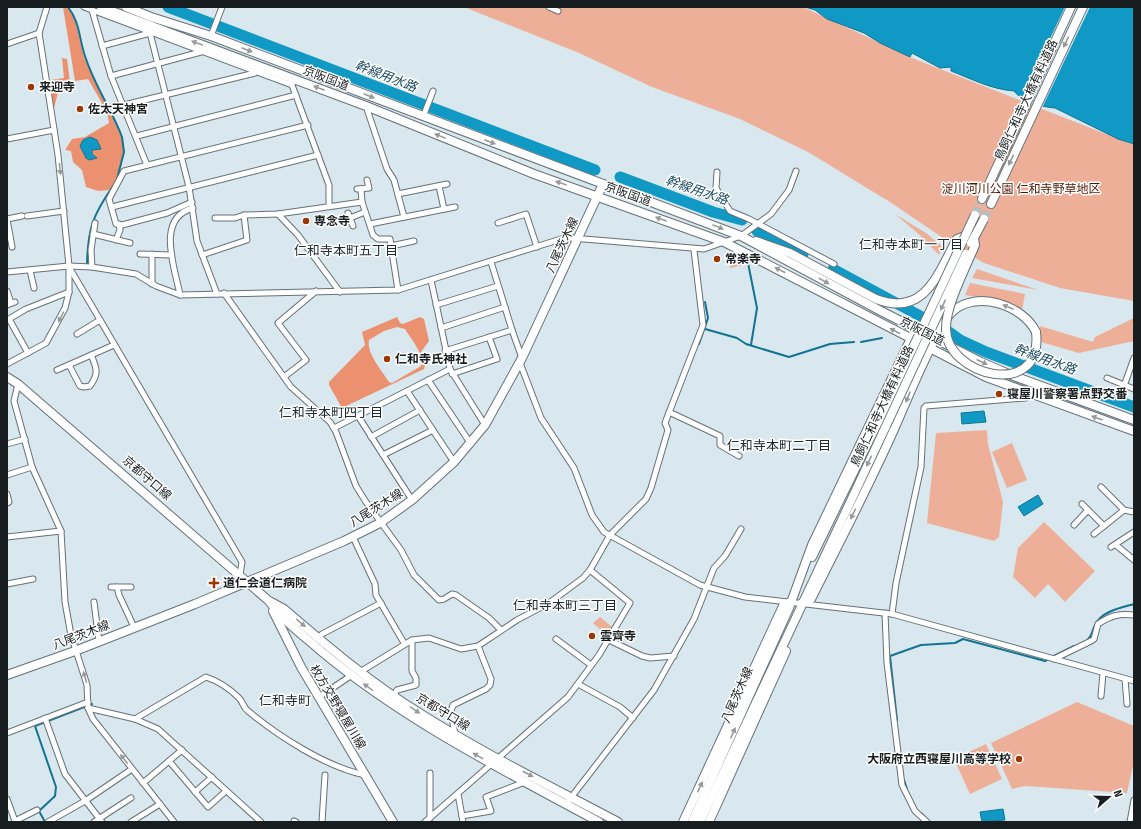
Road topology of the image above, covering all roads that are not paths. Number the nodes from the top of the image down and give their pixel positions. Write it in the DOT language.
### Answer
graph roads {
  1 [pos="47,7"];
  2 [pos="84,7"];
  3 [pos="101,7"];
  4 [pos="126,7"];
  5 [pos="222,7"];
  6 [pos="548,7"];
  7 [pos="1071,7"];
  8 [pos="1083,7"];
  9 [pos="92,10"];
  10 [pos="558,11"];
  11 [pos="212,32"];
  12 [pos="39,33"];
  13 [pos="150,33"];
  14 [pos="7,44"];
  15 [pos="102,46"];
  16 [pos="201,52"];
  17 [pos="158,64"];
  18 [pos="256,72"];
  19 [pos="111,76"];
  20 [pos="292,82"];
  21 [pos="433,91"];
  22 [pos="166,95"];
  23 [pos="296,95"];
  24 [pos="124,105"];
  25 [pos="366,106"];
  26 [pos="423,117"];
  27 [pos="308,125"];
  28 [pos="174,126"];
  29 [pos="54,130"];
  30 [pos="137,136"];
  31 [pos="7,139"];
  32 [pos="318,155"];
  33 [pos="181,156"];
  34 [pos="147,165"];
  35 [pos="796,171"];
  36 [pos="717,172"];
  37 [pos="367,180"];
  38 [pos="447,184"];
  39 [pos="603,184"];
  40 [pos="439,186"];
  41 [pos="189,187"];
  42 [pos="398,194"];
  43 [pos="598,196"];
  44 [pos="982,199"];
  45 [pos="192,202"];
  46 [pos="362,202"];
  47 [pos="991,204"];
  48 [pos="329,206"];
  49 [pos="112,207"];
  50 [pos="455,207"];
  51 [pos="193,208"];
  52 [pos="444,209"];
  53 [pos="64,211"];
  54 [pos="365,212"];
  55 [pos="278,214"];
  56 [pos="244,215"];
  57 [pos="975,215"];
  58 [pos="215,218"];
  59 [pos="404,218"];
  60 [pos="7,219"];
  61 [pos="984,219"];
  62 [pos="95,223"];
  63 [pos="498,223"];
  64 [pos="119,224"];
  65 [pos="370,224"];
  66 [pos="759,224"];
  67 [pos="353,226"];
  68 [pos="93,234"];
  69 [pos="741,236"];
  70 [pos="965,236"];
  71 [pos="974,238"];
  72 [pos="578,239"];
  73 [pos="116,240"];
  74 [pos="414,240"];
  75 [pos="724,242"];
  76 [pos="130,244"];
  77 [pos="12,246"];
  78 [pos="391,246"];
  79 [pos="537,247"];
  80 [pos="694,250"];
  81 [pos="140,254"];
  82 [pos="152,254"];
  83 [pos="171,255"];
  84 [pos="202,255"];
  85 [pos="819,257"];
  86 [pos="491,262"];
  87 [pos="834,264"];
  88 [pos="814,265"];
  89 [pos="69,266"];
  90 [pos="92,267"];
  91 [pos="30,270"];
  92 [pos="7,272"];
  93 [pos="432,280"];
  94 [pos="152,284"];
  95 [pos="498,286"];
  96 [pos="34,288"];
  97 [pos="398,290"];
  98 [pos="7,291"];
  99 [pos="316,291"];
  100 [pos="69,292"];
  101 [pos="340,292"];
  102 [pos="224,293"];
  103 [pos="217,294"];
  104 [pos="180,295"];
  105 [pos="11,303"];
  106 [pos="436,305"];
  107 [pos="505,307"];
  108 [pos="100,320"];
  109 [pos="441,328"];
  110 [pos="916,328"];
  111 [pos="512,330"];
  112 [pos="76,334"];
  113 [pos="489,337"];
  114 [pos="911,339"];
  115 [pos="935,339"];
  116 [pos="114,345"];
  117 [pos="930,348"];
  118 [pos="446,351"];
  119 [pos="28,353"];
  120 [pos="91,355"];
  121 [pos="1134,358"];
  122 [pos="521,360"];
  123 [pos="7,364"];
  124 [pos="69,365"];
  125 [pos="1132,369"];
  126 [pos="57,370"];
  127 [pos="451,372"];
  128 [pos="7,377"];
  129 [pos="284,377"];
  130 [pos="1106,378"];
  131 [pos="428,380"];
  132 [pos="18,384"];
  133 [pos="1124,386"];
  134 [pos="1134,389"];
  135 [pos="407,391"];
  136 [pos="1033,394"];
  137 [pos="420,410"];
  138 [pos="669,412"];
  139 [pos="358,416"];
  140 [pos="1134,420"];
  141 [pos="485,425"];
  142 [pos="334,428"];
  143 [pos="433,430"];
  144 [pos="1134,431"];
  145 [pos="371,437"];
  146 [pos="24,439"];
  147 [pos="7,444"];
  148 [pos="471,444"];
  149 [pos="383,455"];
  150 [pos="739,456"];
  151 [pos="454,462"];
  152 [pos="32,467"];
  153 [pos="7,475"];
  154 [pos="1101,487"];
  155 [pos="7,494"];
  156 [pos="412,500"];
  157 [pos="7,502"];
  158 [pos="1082,504"];
  159 [pos="1088,510"];
  160 [pos="1124,510"];
  161 [pos="1134,512"];
  162 [pos="380,523"];
  163 [pos="1074,524"];
  164 [pos="1104,526"];
  165 [pos="741,528"];
  166 [pos="61,531"];
  167 [pos="1134,532"];
  168 [pos="1094,534"];
  169 [pos="610,535"];
  170 [pos="7,537"];
  171 [pos="353,537"];
  172 [pos="1134,560"];
  173 [pos="590,570"];
  174 [pos="240,575"];
  175 [pos="801,577"];
  176 [pos="33,579"];
  177 [pos="247,582"];
  178 [pos="7,584"];
  179 [pos="706,586"];
  180 [pos="111,587"];
  181 [pos="117,587"];
  182 [pos="131,587"];
  183 [pos="269,601"];
  184 [pos="94,602"];
  185 [pos="790,602"];
  186 [pos="381,603"];
  187 [pos="802,603"];
  188 [pos="885,613"];
  189 [pos="892,614"];
  190 [pos="1134,615"];
  191 [pos="134,628"];
  192 [pos="501,630"];
  193 [pos="789,634"];
  194 [pos="318,638"];
  195 [pos="556,639"];
  196 [pos="607,639"];
  197 [pos="412,640"];
  198 [pos="99,641"];
  199 [pos="404,643"];
  200 [pos="478,646"];
  201 [pos="76,651"];
  202 [pos="674,656"];
  203 [pos="1054,659"];
  204 [pos="591,665"];
  205 [pos="360,672"];
  206 [pos="1103,674"];
  207 [pos="7,675"];
  208 [pos="352,676"];
  209 [pos="1125,679"];
  210 [pos="1134,681"];
  211 [pos="578,684"];
  212 [pos="393,696"];
  213 [pos="1100,696"];
  214 [pos="319,698"];
  215 [pos="1127,704"];
  216 [pos="88,705"];
  217 [pos="633,718"];
  218 [pos="135,719"];
  219 [pos="46,720"];
  220 [pos="7,733"];
  221 [pos="454,734"];
  222 [pos="456,744"];
  223 [pos="182,750"];
  224 [pos="498,758"];
  225 [pos="169,761"];
  226 [pos="492,764"];
  227 [pos="132,769"];
  228 [pos="720,771"];
  229 [pos="430,773"];
  230 [pos="325,775"];
  231 [pos="365,775"];
  232 [pos="212,777"];
  233 [pos="525,782"];
  234 [pos="143,783"];
  235 [pos="226,791"];
  236 [pos="195,792"];
  237 [pos="458,794"];
  238 [pos="131,798"];
  239 [pos="7,799"];
  240 [pos="1134,800"];
  241 [pos="85,801"];
  242 [pos="568,801"];
  243 [pos="160,804"];
  244 [pos="37,810"];
  245 [pos="1133,810"];
  246 [pos="462,816"];
  247 [pos="430,818"];
  248 [pos="101,820"];
  249 [pos="139,820"];
  250 [pos="48,822"];
  251 [pos="94,822"];
  252 [pos="131,822"];
  253 [pos="174,822"];
  254 [pos="261,822"];
  255 [pos="322,822"];
  256 [pos="393,822"];
  257 [pos="425,822"];
  258 [pos="463,822"];
  259 [pos="599,822"];
  260 [pos="618,822"];
  261 [pos="683,822"];
  262 [pos="692,822"];
  263 [pos="700,822"];
  264 [pos="709,822"];
  265 [pos="927,822"];
  266 [pos="1130,822"];
  1 -- 12 [label="street"];
  2 -- 9 [label="street"];
  20 -- 3 [label="main road, 京阪国道, one-way"];
  4 -- 11 [label="main road, 京阪国道"];
  5 -- 11 [label="street"];
  6 -- 10 [label="street"];
  7 -- 44 [label="main road, 鳥飼仁和寺大橋有料道路"];
  8 -- 47 [label="main road, 鳥飼仁和寺大橋有料道路, one-way"];
  9 -- 13 [label="street"];
  9 -- 15 [label="street"];
  11 -- 26 [label="main road, 京阪国道, one-way"];
  12 -- 14 [label="street"];
  12 -- 29 [label="street"];
  13 -- 15 [label="street"];
  13 -- 16 [label="street"];
  13 -- 17 [label="street"];
  15 -- 19 [label="street"];
  16 -- 17 [label="street"];
  16 -- 18 [label="street"];
  17 -- 19 [label="street"];
  17 -- 22 [label="street"];
  18 -- 20 [label="street"];
  18 -- 22 [label="street"];
  19 -- 24 [label="street"];
  20 -- 23 [label="street"];
  25 -- 20 [label="main road, 京阪国道, one-way"];
  21 -- 26 [label="street"];
  22 -- 24 [label="street"];
  22 -- 28 [label="street"];
  23 -- 27 [label="street"];
  23 -- 28 [label="street"];
  24 -- 30 [label="street"];
  25 -- 42 [label="street"];
  43 -- 25 [label="main road, 京阪国道, one-way"];
  26 -- 39 [label="main road, 京阪国道, one-way"];
  27 -- 32 [label="street"];
  27 -- 33 [label="street"];
  28 -- 30 [label="street"];
  28 -- 33 [label="street"];
  29 -- 31 [label="street"];
  29 -- 53 [label="street, one-way"];
  30 -- 34 [label="street"];
  32 -- 41 [label="street"];
  32 -- 48 [label="street"];
  33 -- 34 [label="street"];
  33 -- 41 [label="street"];
  34 -- 49 [label="street"];
  35 -- 66 [label="street"];
  36 -- 66 [label="street"];
  37 -- 46 [label="street"];
  38 -- 40 [label="street"];
  39 -- 43 [label="main road, 八尾茨木線"];
  39 -- 69 [label="main road, 京阪国道, one-way"];
  40 -- 42 [label="street"];
  40 -- 52 [label="street"];
  41 -- 45 [label="street"];
  41 -- 49 [label="street"];
  42 -- 59 [label="street"];
  43 -- 72 [label="main road, 八尾茨木線"];
  75 -- 43 [label="main road, 京阪国道, one-way"];
  45 -- 51 [label="street"];
  45 -- 64 [label="street"];
  46 -- 48 [label="street"];
  46 -- 54 [label="street"];
  48 -- 55 [label="street"];
  49 -- 64 [label="street"];
  50 -- 52 [label="street"];
  51 -- 83 [label="street"];
  51 -- 84 [label="street"];
  52 -- 59 [label="street"];
  53 -- 60 [label="street"];
  53 -- 89 [label="street"];
  54 -- 65 [label="street"];
  54 -- 67 [label="street"];
  55 -- 56 [label="street"];
  55 -- 101 [label="street"];
  56 -- 58 [label="street"];
  56 -- 84 [label="street"];
  57 -- 70 [label="main road, 鳥飼仁和寺大橋有料道路, bridge"];
  59 -- 65 [label="street"];
  60 -- 77 [label="street"];
  61 -- 71 [label="main road, 鳥飼仁和寺大橋有料道路, bridge"];
  62 -- 68 [label="street"];
  63 -- 79 [label="street"];
  64 -- 73 [label="street"];
  65 -- 78 [label="street"];
  66 -- 69 [label="street"];
  66 -- 85 [label="street"];
  68 -- 73 [label="street"];
  68 -- 90 [label="street"];
  69 -- 75 [label="street"];
  69 -- 88 [label="main road"];
  69 -- 110 [label="main road, 京阪国道, one-way"];
  70 -- 88 [label="main road"];
  70 -- 175 [label="main road, 鳥飼仁和寺大橋有料道路, bridge"];
  71 -- 115 [label="main road, one-way, bridge"];
  71 -- 187 [label="main road, 鳥飼仁和寺大橋有料道路, one-way, bridge"];
  72 -- 79 [label="street"];
  72 -- 80 [label="street"];
  72 -- 122 [label="main road, 八尾茨木線"];
  73 -- 76 [label="street"];
  74 -- 78 [label="street"];
  75 -- 80 [label="street"];
  114 -- 75 [label="main road, 京阪国道, one-way"];
  78 -- 97 [label="street"];
  79 -- 86 [label="street"];
  80 -- 138 [label="street"];
  81 -- 82 [label="street"];
  82 -- 83 [label="street"];
  82 -- 94 [label="street"];
  83 -- 104 [label="street"];
  84 -- 103 [label="street"];
  85 -- 87 [label="street"];
  85 -- 88 [label="street"];
  86 -- 93 [label="street"];
  86 -- 95 [label="street"];
  89 -- 90 [label="street"];
  89 -- 91 [label="street"];
  89 -- 100 [label="street"];
  89 -- 108 [label="street"];
  90 -- 94 [label="street"];
  91 -- 92 [label="street"];
  91 -- 96 [label="street"];
  93 -- 97 [label="street"];
  93 -- 106 [label="street"];
  94 -- 104 [label="street"];
  95 -- 106 [label="street"];
  95 -- 107 [label="street"];
  97 -- 101 [label="street"];
  98 -- 105 [label="street"];
  99 -- 101 [label="street"];
  99 -- 102 [label="street"];
  99 -- 129 [label="street"];
  100 -- 119 [label="street, one-way"];
  100 -- 119 [label="street"];
  102 -- 103 [label="street"];
  102 -- 129 [label="street"];
  103 -- 104 [label="street"];
  106 -- 109 [label="street"];
  107 -- 109 [label="street"];
  107 -- 111 [label="street"];
  108 -- 112 [label="street"];
  108 -- 116 [label="street"];
  109 -- 118 [label="street"];
  110 -- 114 [label="main road"];
  110 -- 115 [label="main road, 京阪国道"];
  111 -- 113 [label="street"];
  111 -- 122 [label="street"];
  113 -- 118 [label="street"];
  113 -- 127 [label="street"];
  114 -- 117 [label="main road, 京阪国道"];
  114 -- 175 [label="main road"];
  115 -- 117 [label="main road"];
  115 -- 140 [label="main road, 京阪国道, one-way"];
  116 -- 120 [label="street"];
  116 -- 174 [label="street"];
  117 -- 136 [label="main road, 京阪国道"];
  117 -- 187 [label="main road, one-way"];
  118 -- 127 [label="street"];
  119 -- 123 [label="street"];
  120 -- 124 [label="street"];
  120 -- 124 [label="street"];
  121 -- 125 [label="street"];
  122 -- 141 [label="main road, 八尾茨木線"];
  122 -- 169 [label="street"];
  124 -- 126 [label="street"];
  125 -- 133 [label="street"];
  127 -- 131 [label="street"];
  127 -- 141 [label="street"];
  128 -- 132 [label="main road, 京都守口線"];
  129 -- 142 [label="street"];
  130 -- 133 [label="street"];
  131 -- 135 [label="street"];
  131 -- 148 [label="street"];
  132 -- 146 [label="street"];
  132 -- 174 [label="main road, 京都守口線"];
  133 -- 134 [label="street"];
  135 -- 137 [label="street"];
  135 -- 139 [label="street"];
  144 -- 136 [label="main road, 京阪国道, one-way"];
  136 -- 189 [label="street"];
  137 -- 143 [label="street"];
  137 -- 145 [label="street"];
  138 -- 150 [label="street"];
  138 -- 169 [label="street"];
  139 -- 142 [label="street"];
  139 -- 145 [label="street"];
  141 -- 148 [label="main road, 八尾茨木線"];
  142 -- 162 [label="street"];
  143 -- 149 [label="street"];
  143 -- 151 [label="street"];
  145 -- 149 [label="street"];
  146 -- 147 [label="street"];
  146 -- 152 [label="street"];
  148 -- 151 [label="main road, 八尾茨木線"];
  149 -- 156 [label="street"];
  151 -- 156 [label="main road, 八尾茨木線"];
  152 -- 153 [label="street"];
  152 -- 166 [label="street"];
  154 -- 160 [label="street"];
  155 -- 157 [label="street"];
  156 -- 162 [label="main road, 八尾茨木線"];
  158 -- 159 [label="street"];
  159 -- 163 [label="street"];
  159 -- 164 [label="street"];
  160 -- 161 [label="street"];
  160 -- 164 [label="street"];
  162 -- 171 [label="main road, 八尾茨木線"];
  162 -- 192 [label="street"];
  164 -- 168 [label="street"];
  165 -- 179 [label="street"];
  166 -- 170 [label="street"];
  166 -- 201 [label="street"];
  167 -- 172 [label="street"];
  169 -- 173 [label="street"];
  169 -- 179 [label="street"];
  171 -- 177 [label="main road, 八尾茨木線"];
  171 -- 186 [label="street"];
  173 -- 192 [label="street"];
  173 -- 196 [label="street"];
  174 -- 177 [label="main road, 京都守口線"];
  175 -- 185 [label="main road, 八尾茨木線"];
  176 -- 178 [label="street"];
  177 -- 183 [label="main road, 京都守口線"];
  177 -- 191 [label="main road, 八尾茨木線"];
  179 -- 185 [label="street"];
  179 -- 202 [label="street"];
  180 -- 181 [label="street"];
  181 -- 182 [label="street"];
  181 -- 191 [label="street"];
  183 -- 194 [label="main road, 京都守口線, one-way"];
  183 -- 208 [label="main road, 京都守口線"];
  183 -- 214 [label="main road, 枚方交野寝屋川線"];
  184 -- 198 [label="street"];
  185 -- 187 [label="street"];
  228 -- 185 [label="main road, 八尾茨木線, one-way"];
  261 -- 185 [label="main road, one-way"];
  186 -- 194 [label="street"];
  186 -- 199 [label="street"];
  187 -- 188 [label="street"];
  187 -- 193 [label="main road, 八尾茨木線"];
  188 -- 189 [label="street"];
  188 -- 265 [label="street"];
  189 -- 203 [label="street"];
  190 -- 203 [label="street"];
  191 -- 198 [label="main road, 八尾茨木線"];
  192 -- 200 [label="street"];
  193 -- 228 [label="main road, 八尾茨木線"];
  193 -- 264 [label="main road"];
  194 -- 205 [label="main road, 京都守口線"];
  195 -- 204 [label="street"];
  196 -- 202 [label="street"];
  196 -- 204 [label="street"];
  197 -- 199 [label="street"];
  197 -- 200 [label="street"];
  197 -- 212 [label="street"];
  198 -- 201 [label="main road, 八尾茨木線"];
  199 -- 205 [label="street"];
  200 -- 221 [label="street"];
  201 -- 207 [label="main road, 八尾茨木線"];
  216 -- 201 [label="street, one-way"];
  202 -- 217 [label="street"];
  203 -- 206 [label="street"];
  204 -- 211 [label="street"];
  205 -- 212 [label="main road, 京都守口線"];
  206 -- 209 [label="street"];
  206 -- 213 [label="street"];
  208 -- 214 [label="street"];
  222 -- 208 [label="main road, 京都守口線, one-way"];
  209 -- 210 [label="street"];
  209 -- 215 [label="street"];
  211 -- 217 [label="street"];
  211 -- 224 [label="street"];
  212 -- 221 [label="main road, 京都守口線, one-way"];
  214 -- 231 [label="main road, 枚方交野寝屋川線"];
  216 -- 218 [label="street"];
  216 -- 219 [label="street"];
  227 -- 216 [label="street, one-way"];
  217 -- 242 [label="street"];
  218 -- 223 [label="street"];
  218 -- 231 [label="street"];
  219 -- 220 [label="street"];
  219 -- 241 [label="street"];
  221 -- 222 [label="street"];
  221 -- 224 [label="main road, 京都守口線"];
  226 -- 222 [label="main road, 京都守口線, one-way"];
  223 -- 225 [label="street"];
  223 -- 232 [label="street"];
  224 -- 226 [label="street"];
  224 -- 242 [label="main road, 京都守口線, one-way"];
  225 -- 234 [label="street"];
  225 -- 236 [label="street"];
  226 -- 233 [label="main road, 京都守口線"];
  226 -- 237 [label="street"];
  227 -- 234 [label="street"];
  227 -- 241 [label="street"];
  228 -- 262 [label="main road, 八尾茨木線"];
  228 -- 263 [label="main road, 八尾茨木線"];
  229 -- 247 [label="street"];
  230 -- 255 [label="street"];
  231 -- 256 [label="main road, 枚方交野寝屋川線"];
  232 -- 235 [label="street"];
  232 -- 236 [label="street"];
  233 -- 242 [label="main road, 京都守口線"];
  233 -- 246 [label="street"];
  234 -- 243 [label="street"];
  235 -- 236 [label="street"];
  235 -- 254 [label="street"];
  237 -- 246 [label="street"];
  237 -- 247 [label="street"];
  238 -- 248 [label="street"];
  239 -- 244 [label="street"];
  240 -- 245 [label="street"];
  241 -- 248 [label="street"];
  241 -- 250 [label="street"];
  242 -- 259 [label="main road, 京都守口線"];
  242 -- 260 [label="main road, 京都守口線"];
  243 -- 249 [label="street"];
  243 -- 253 [label="street"];
  245 -- 266 [label="street"];
  246 -- 258 [label="street"];
  247 -- 257 [label="street"];
  248 -- 251 [label="street"];
  249 -- 252 [label="street"];
}
